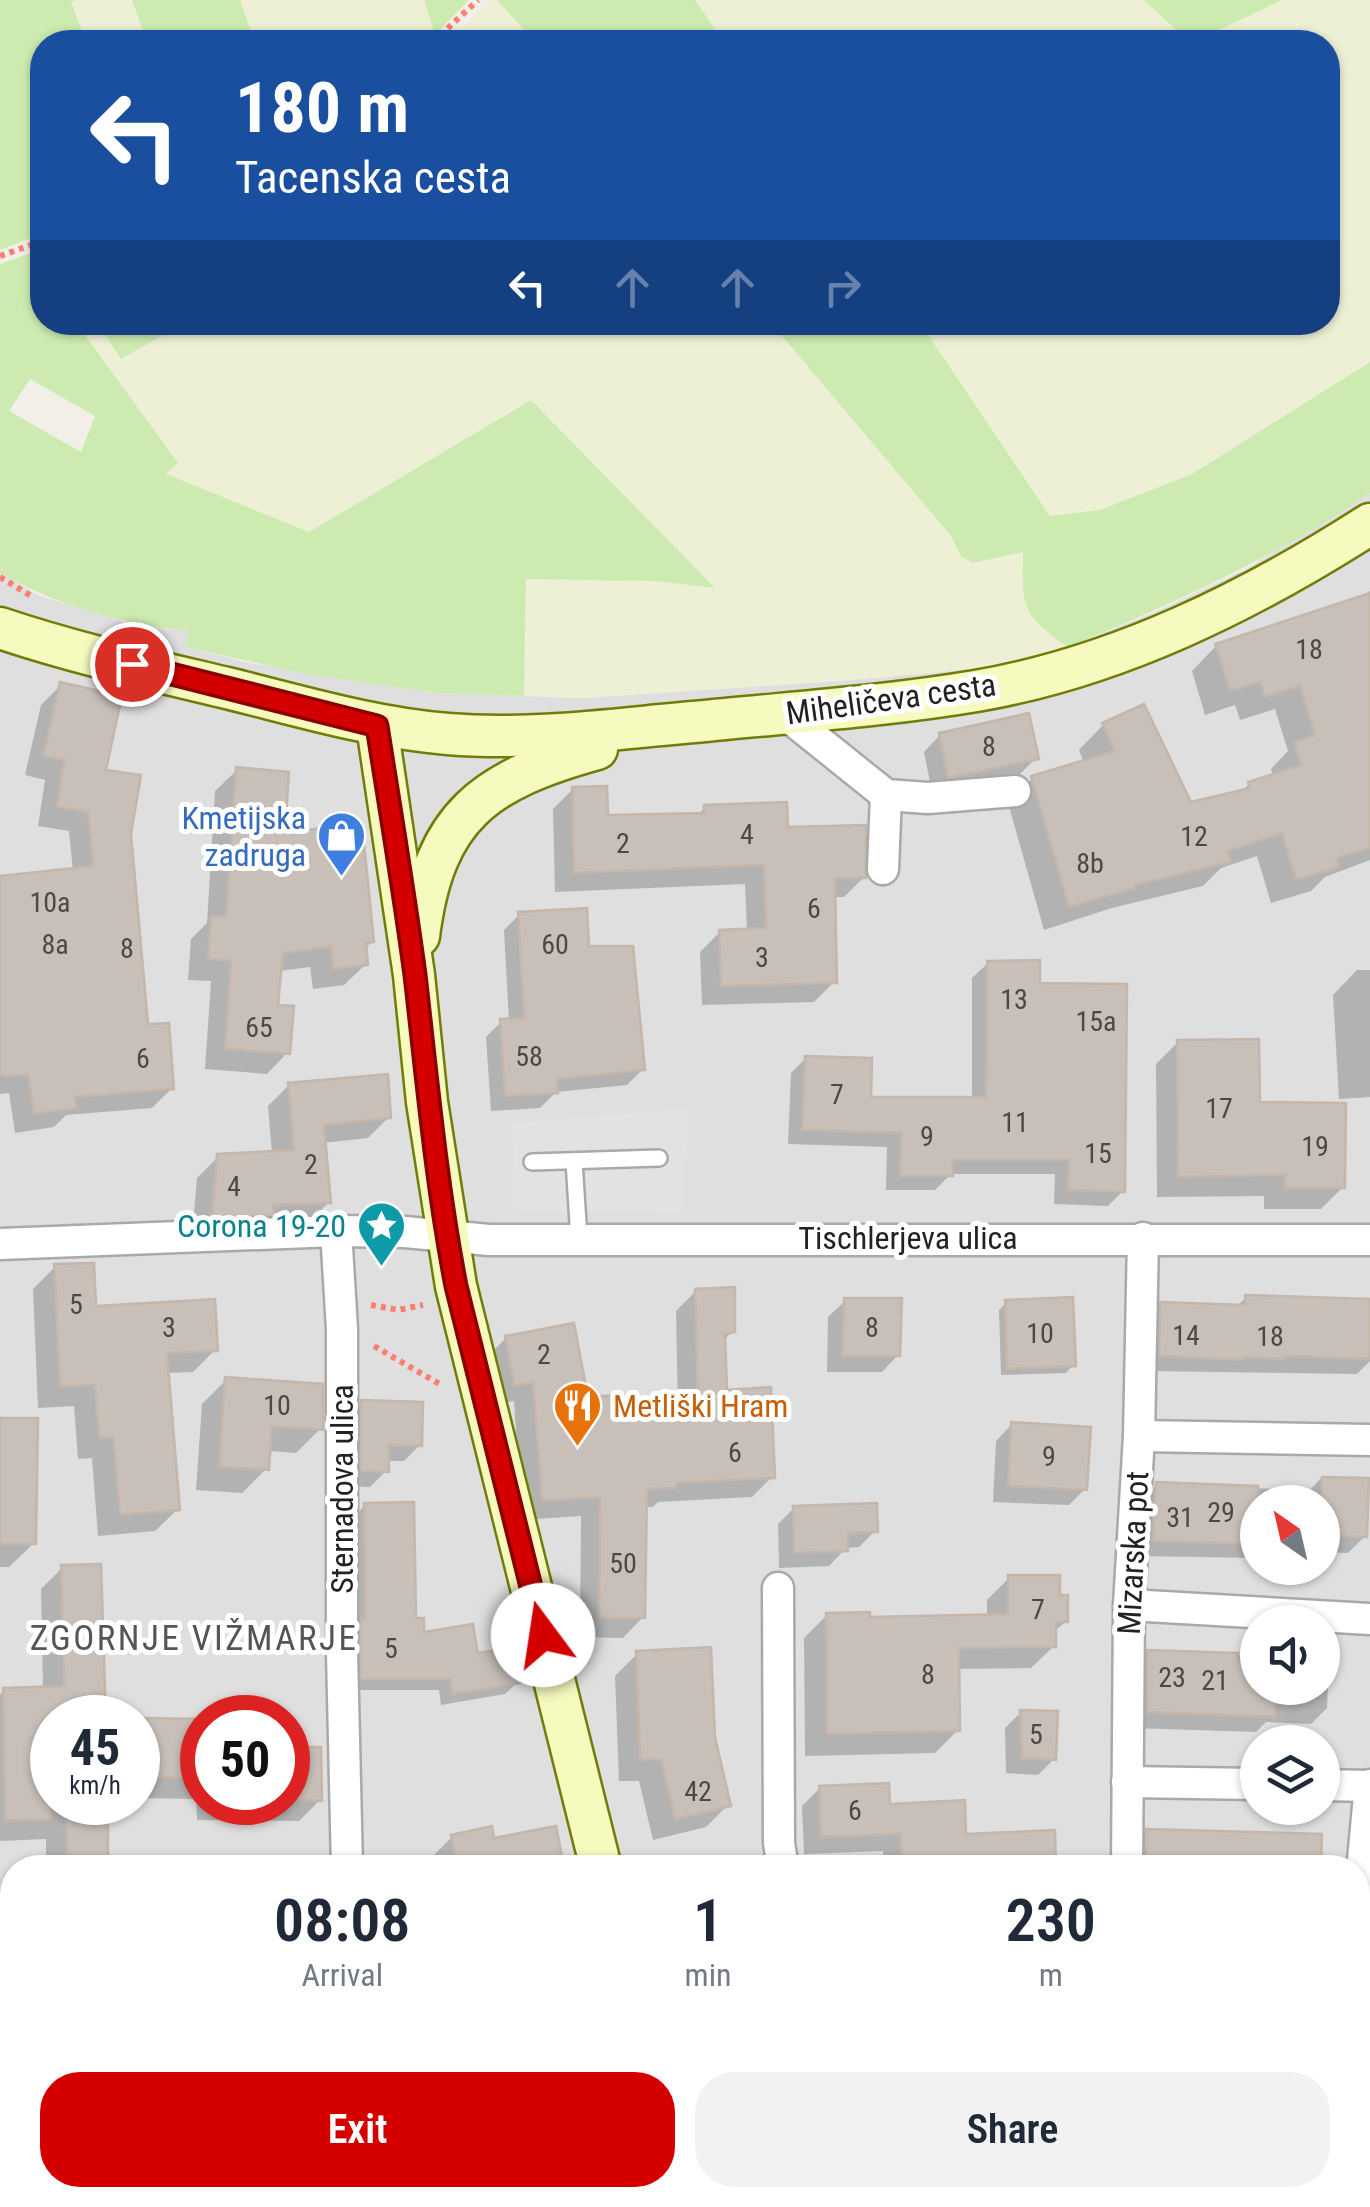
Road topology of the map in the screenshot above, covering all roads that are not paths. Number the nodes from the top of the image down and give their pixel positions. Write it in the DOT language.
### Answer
graph roads {
  1 [pos="1370,524"];
  2 [pos="0,628"];
  3 [pos="785,714"];
  4 [pos="708,720"];
  5 [pos="377,726"];
  6 [pos="1015,791"];
  7 [pos="886,795"];
  8 [pos="884,870"];
  9 [pos="414,975"];
  10 [pos="659,1158"];
  11 [pos="532,1162"];
  12 [pos="574,1162"];
  13 [pos="336,1232"];
  14 [pos="447,1237"];
  15 [pos="1143,1238"];
  16 [pos="578,1239"];
  17 [pos="1370,1240"];
  18 [pos="0,1244"];
  19 [pos="1139,1436"];
  20 [pos="1370,1440"];
  21 [pos="778,1588"];
  22 [pos="1129,1605"];
  23 [pos="1370,1619"];
  24 [pos="1127,1782"];
  25 [pos="1240,1784"];
  26 [pos="1340,1785"];
  27 [pos="1370,1785"];
  28 [pos="346,1855"];
  29 [pos="598,1855"];
  30 [pos="781,1855"];
  31 [pos="1126,1855"];
  32 [pos="1366,1855"];
  1 -- 3 [label="main road, Miheličeva cesta"];
  2 -- 5 [label="main road, Miheličeva cesta"];
  3 -- 4 [label="main road, Miheličeva cesta"];
  3 -- 7 [label="street"];
  4 -- 5 [label="main road, Miheličeva cesta"];
  4 -- 9 [label="main road"];
  5 -- 9 [label="main road"];
  6 -- 7 [label="street"];
  7 -- 8 [label="street"];
  9 -- 14 [label="main road"];
  10 -- 12 [label="lane"];
  11 -- 12 [label="lane"];
  12 -- 16 [label="lane"];
  13 -- 14 [label="street, Tischlerjeva ulica"];
  13 -- 18 [label="street, Tischlerjeva ulica"];
  13 -- 28 [label="street, Sternadova ulica"];
  14 -- 16 [label="street, Tischlerjeva ulica"];
  14 -- 29 [label="main road"];
  15 -- 16 [label="street, Tischlerjeva ulica"];
  15 -- 17 [label="street, Tischlerjeva ulica"];
  15 -- 19 [label="street, Mizarska pot"];
  19 -- 20 [label="street"];
  19 -- 22 [label="street, Mizarska pot"];
  21 -- 30 [label="street"];
  22 -- 23 [label="street"];
  22 -- 24 [label="street, Mizarska pot"];
  24 -- 25 [label="street"];
  24 -- 31 [label="street, Mizarska pot"];
  26 -- 27 [label="street"];
  27 -- 32 [label="street"];
}
